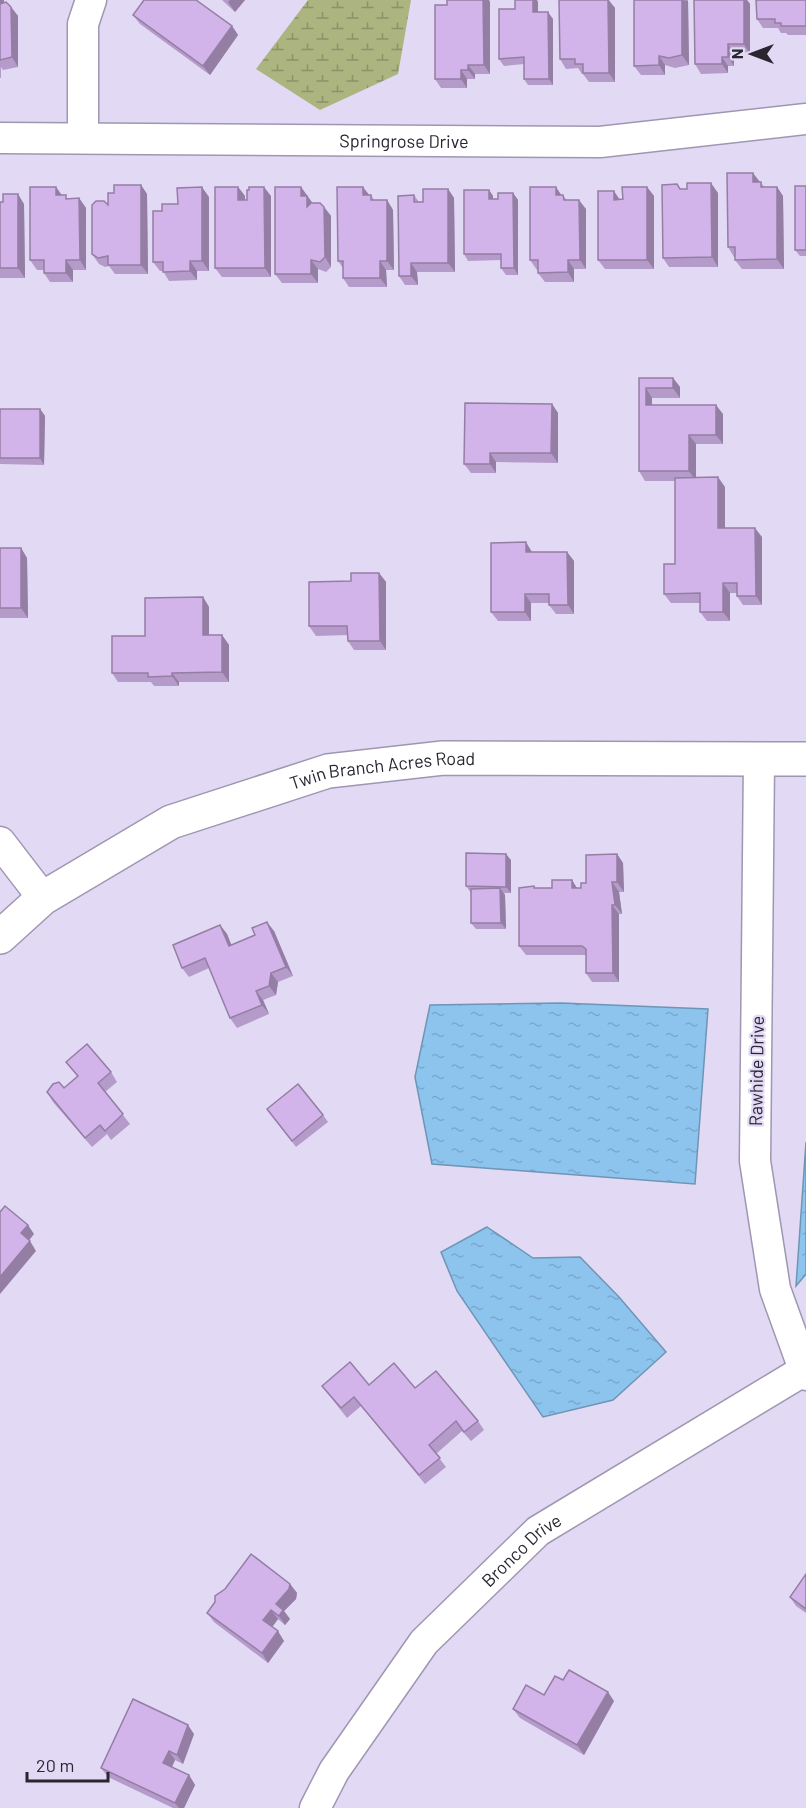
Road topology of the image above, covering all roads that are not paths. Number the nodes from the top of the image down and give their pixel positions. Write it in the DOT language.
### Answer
graph roads {
  1 [pos="91,0"];
  2 [pos="806,119"];
  3 [pos="82,137"];
  4 [pos="0,138"];
  5 [pos="759,759"];
  6 [pos="806,759"];
  7 [pos="0,842"];
  8 [pos="43,898"];
  9 [pos="0,937"];
  10 [pos="804,1373"];
  11 [pos="315,1808"];
  1 -- 3 [label="street"];
  2 -- 3 [label="street, Springrose Drive"];
  3 -- 4 [label="street, Springrose Drive"];
  5 -- 6 [label="street, Twin Branch Acres Road"];
  5 -- 8 [label="street, Twin Branch Acres Road"];
  5 -- 10 [label="street, Rawhide Drive"];
  7 -- 8 [label="street"];
  8 -- 9 [label="street, Twin Branch Acres Road"];
  10 -- 11 [label="street, Bronco Drive"];
}
